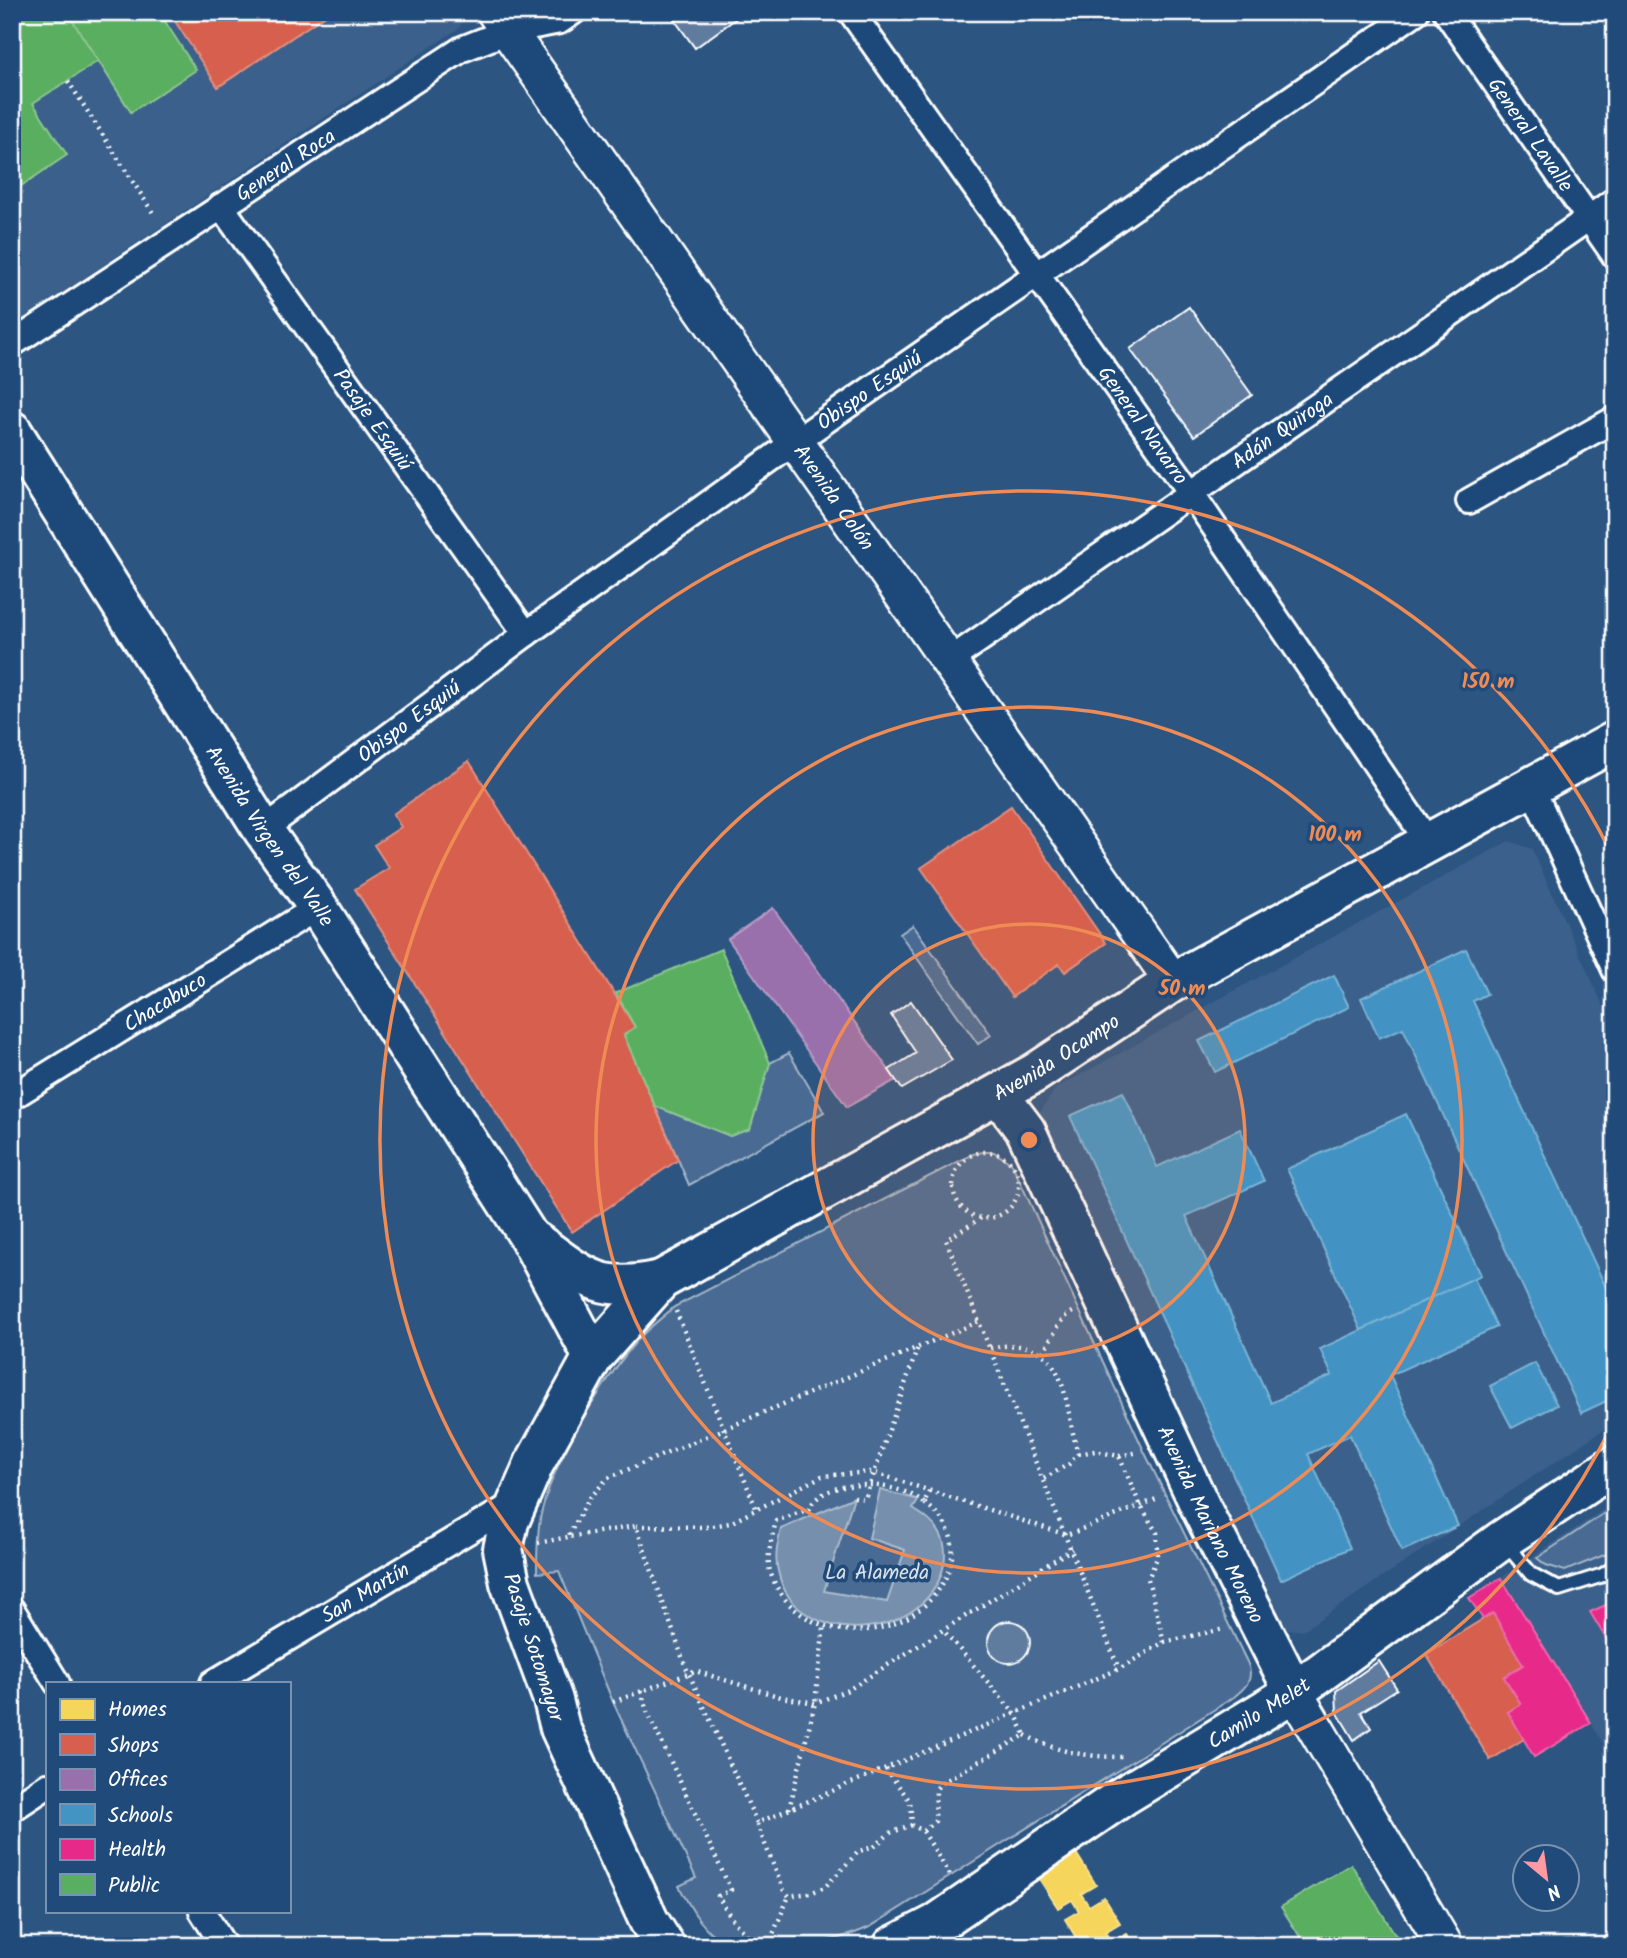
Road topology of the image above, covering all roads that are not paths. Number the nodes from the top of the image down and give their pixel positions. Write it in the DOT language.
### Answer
graph roads {
  1 [pos="573,12"];
  2 [pos="851,12"];
  3 [pos="1416,12"];
  4 [pos="1446,12"];
  5 [pos="502,22"];
  6 [pos="1615,200"];
  7 [pos="221,206"];
  8 [pos="1589,218"];
  9 [pos="1615,256"];
  10 [pos="1037,276"];
  11 [pos="12,344"];
  12 [pos="1615,419"];
  13 [pos="12,431"];
  14 [pos="796,441"];
  15 [pos="1192,494"];
  16 [pos="1469,501"];
  17 [pos="526,634"];
  18 [pos="950,660"];
  19 [pos="1615,741"];
  20 [pos="1531,786"];
  21 [pos="263,830"];
  22 [pos="1429,843"];
  23 [pos="318,907"];
  24 [pos="1615,970"];
  25 [pos="1173,982"];
  26 [pos="998,1094"];
  27 [pos="12,1097"];
  28 [pos="529,1237"];
  29 [pos="661,1280"];
  30 [pos="593,1357"];
  31 [pos="1615,1465"];
  32 [pos="518,1502"];
  33 [pos="1502,1539"];
  34 [pos="1615,1567"];
  35 [pos="12,1610"];
  36 [pos="56,1682"];
  37 [pos="215,1682"];
  38 [pos="1294,1692"];
  39 [pos="46,1787"];
  40 [pos="12,1809"];
  41 [pos="203,1912"];
  42 [pos="666,1943"];
  43 [pos="900,1943"];
  44 [pos="225,1946"];
  45 [pos="1445,1946"];
  1 -- 5 [label="street, General Roca"];
  2 -- 10 [label="street, General Navarro"];
  3 -- 10 [label="street, Obispo Esquiú"];
  4 -- 8 [label="street, General Lavalle"];
  5 -- 7 [label="street, General Roca"];
  5 -- 14 [label="street, Avenida Colón"];
  6 -- 8 [label="street, Adán Quiroga"];
  7 -- 11 [label="street, General Roca"];
  7 -- 17 [label="street, Pasaje Esquiú"];
  8 -- 9 [label="street, General Lavalle"];
  8 -- 15 [label="street, Adán Quiroga"];
  10 -- 14 [label="street, Obispo Esquiú"];
  10 -- 15 [label="street, General Navarro"];
  12 -- 16 [label="street"];
  13 -- 21 [label="main road, Avenida Virgen del Valle"];
  14 -- 17 [label="street, Obispo Esquiú"];
  14 -- 18 [label="street, Avenida Colón"];
  15 -- 18 [label="street, Adán Quiroga"];
  15 -- 22 [label="street, General Navarro"];
  17 -- 21 [label="street, Obispo Esquiú"];
  18 -- 25 [label="street, Avenida Colón"];
  19 -- 20 [label="main road, Avenida Ocampo"];
  20 -- 22 [label="main road, Avenida Ocampo"];
  20 -- 24 [label="street"];
  21 -- 23 [label="main road, Avenida Virgen del Valle"];
  22 -- 25 [label="main road, Avenida Ocampo"];
  23 -- 27 [label="street, Chacabuco"];
  23 -- 28 [label="main road, Avenida Virgen del Valle"];
  25 -- 26 [label="main road, Avenida Ocampo"];
  26 -- 29 [label="main road, Avenida Ocampo"];
  26 -- 38 [label="main road, Avenida Mariano Moreno"];
  28 -- 29 [label="main road, Avenida Virgen del Valle"];
  28 -- 30 [label="main road, Avenida Virgen del Valle"];
  29 -- 30 [label="main road, Avenida Ocampo"];
  30 -- 32 [label="main road, Pasaje Sotomayor"];
  31 -- 33 [label="main road, Camilo Melet"];
  32 -- 37 [label="street, San Martín"];
  32 -- 42 [label="main road, Pasaje Sotomayor"];
  33 -- 34 [label="lane"];
  33 -- 38 [label="main road, Camilo Melet"];
  35 -- 36 [label="street"];
  38 -- 43 [label="main road, Camilo Melet"];
  38 -- 45 [label="street, Avenida Mariano Moreno"];
  39 -- 40 [label="street"];
  41 -- 44 [label="street"];
}
